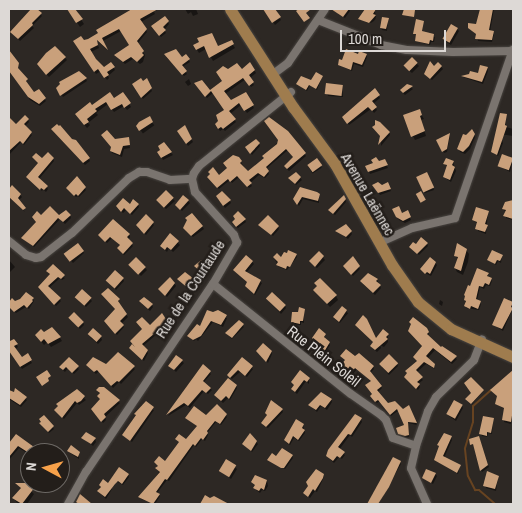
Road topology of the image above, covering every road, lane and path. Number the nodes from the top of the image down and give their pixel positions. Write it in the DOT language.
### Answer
graph roads {
  1 [pos="230,9"];
  2 [pos="237,9"];
  3 [pos="325,9"];
  4 [pos="318,20"];
  5 [pos="513,50"];
  6 [pos="275,73"];
  7 [pos="288,94"];
  8 [pos="192,179"];
  9 [pos="385,240"];
  10 [pos="9,241"];
  11 [pos="213,284"];
  12 [pos="481,340"];
  13 [pos="513,352"];
  14 [pos="513,357"];
  15 [pos="416,446"];
  16 [pos="68,504"];
  17 [pos="426,504"];
  1 -- 6 [label="main road, Avenue Laënnec"];
  2 -- 6 [label="main road, Avenue Laënnec"];
  3 -- 4 [label="street"];
  4 -- 5 [label="street"];
  4 -- 6 [label="street"];
  5 -- 9 [label="street"];
  6 -- 7 [label="main road, Avenue Laënnec"];
  7 -- 8 [label="street"];
  7 -- 9 [label="main road, Avenue Laënnec"];
  7 -- 12 [label="main road, Avenue Laënnec"];
  8 -- 10 [label="street"];
  8 -- 11 [label="street, Rue de la Courtaude"];
  9 -- 12 [label="main road, Avenue Laënnec"];
  11 -- 15 [label="street, Rue Plein Soleil"];
  11 -- 16 [label="street, Rue de la Courtaude"];
  12 -- 13 [label="main road, Avenue Laënnec"];
  12 -- 14 [label="main road, Avenue Laënnec"];
  12 -- 15 [label="street"];
  15 -- 17 [label="street"];
}
